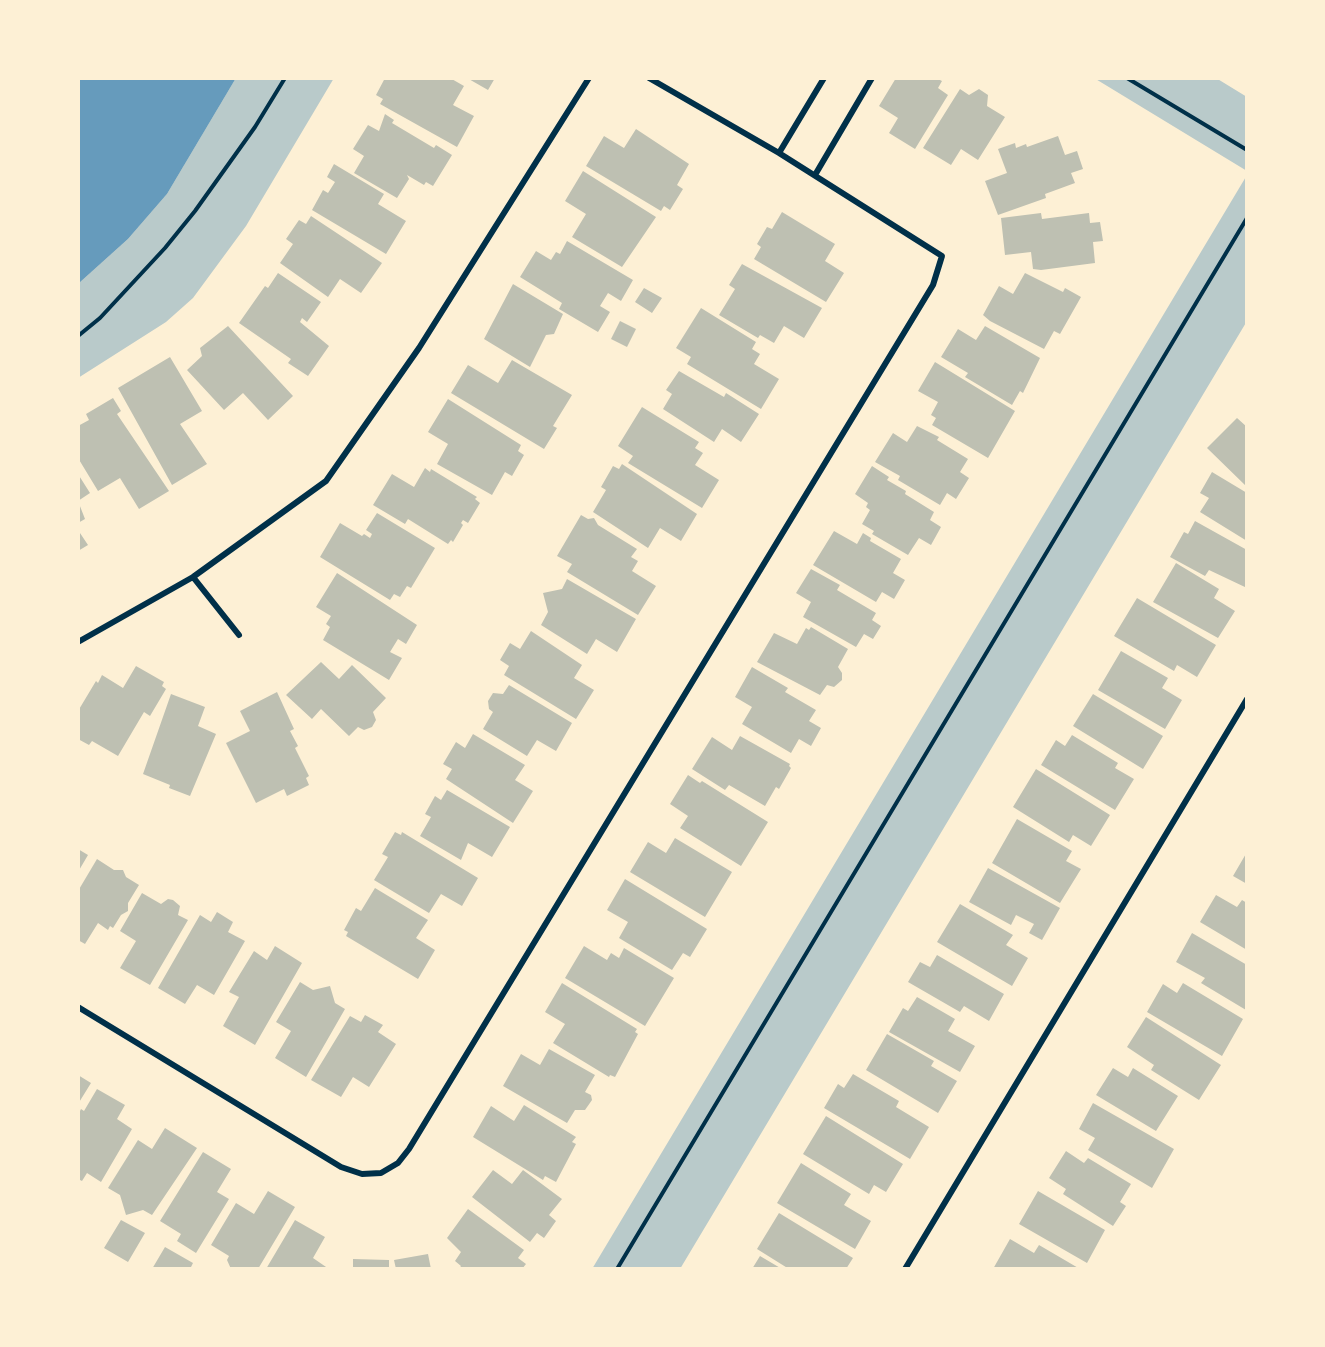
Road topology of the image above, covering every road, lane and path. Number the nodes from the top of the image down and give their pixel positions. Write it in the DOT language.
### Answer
graph roads {
  1 [pos="285,78"];
  2 [pos="589,78"];
  3 [pos="649,78"];
  4 [pos="824,78"];
  5 [pos="872,78"];
  6 [pos="1127,78"];
  7 [pos="1247,150"];
  8 [pos="779,153"];
  9 [pos="815,176"];
  10 [pos="1247,218"];
  11 [pos="78,336"];
  12 [pos="194,577"];
  13 [pos="239,635"];
  14 [pos="78,642"];
  15 [pos="1247,699"];
  16 [pos="78,1007"];
  17 [pos="617,1269"];
  18 [pos="905,1269"];
  1 -- 11 [label="path"];
  2 -- 12 [label="street"];
  3 -- 8 [label="street"];
  4 -- 8 [label="street"];
  5 -- 9 [label="street"];
  6 -- 7 [label="path"];
  8 -- 9 [label="street"];
  9 -- 16 [label="street"];
  10 -- 17 [label="path"];
  12 -- 13 [label="street"];
  12 -- 14 [label="street"];
  15 -- 18 [label="street"];
}
